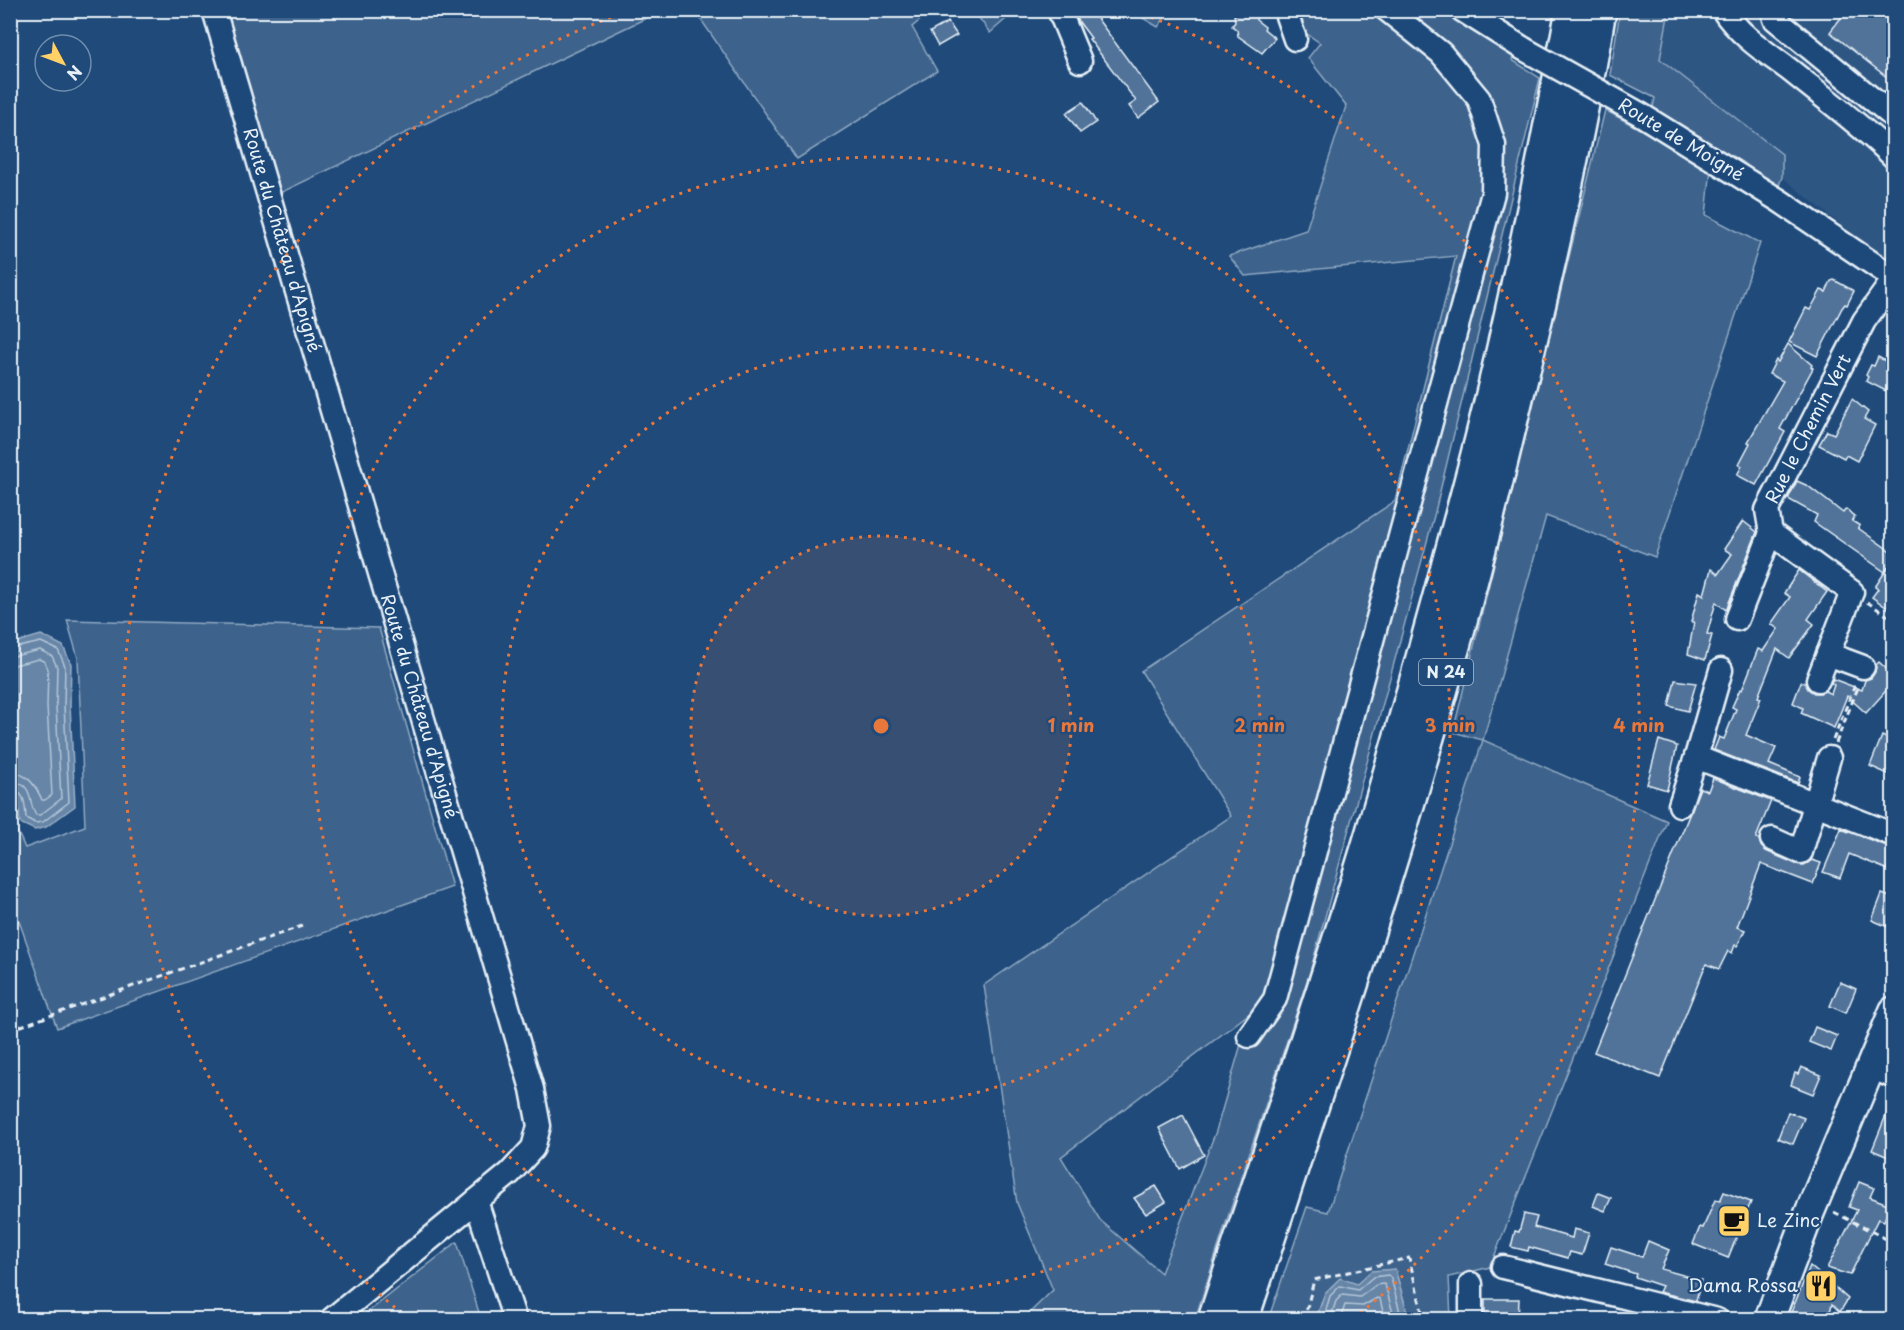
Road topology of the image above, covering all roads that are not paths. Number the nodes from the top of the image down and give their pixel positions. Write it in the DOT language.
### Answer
graph roads {
  1 [pos="214,10"];
  2 [pos="1059,10"];
  3 [pos="1285,10"];
  4 [pos="1387,10"];
  5 [pos="1462,10"];
  6 [pos="1572,10"];
  7 [pos="1599,10"];
  8 [pos="1723,10"];
  9 [pos="1773,10"];
  10 [pos="1295,39"];
  11 [pos="1080,61"];
  12 [pos="1893,117"];
  13 [pos="1893,157"];
  14 [pos="1893,279"];
  15 [pos="1772,533"];
  16 [pos="1737,619"];
  17 [pos="1828,654"];
  18 [pos="1863,668"];
  19 [pos="1721,670"];
  20 [pos="1818,680"];
  21 [pos="1696,757"];
  22 [pos="1829,758"];
  23 [pos="1814,804"];
  24 [pos="1680,805"];
  25 [pos="1893,835"];
  26 [pos="1772,839"];
  27 [pos="1893,1011"];
  28 [pos="1249,1036"];
  29 [pos="1882,1072"];
  30 [pos="476,1201"];
  31 [pos="1503,1267"];
  32 [pos="1471,1284"];
  33 [pos="331,1320"];
  34 [pos="515,1320"];
  35 [pos="1215,1320"];
  36 [pos="1240,1320"];
  37 [pos="1470,1320"];
  38 [pos="1717,1320"];
  39 [pos="1769,1320"];
  1 -- 30 [label="street, Route du Château d'Apigné"];
  2 -- 11 [label="street"];
  3 -- 10 [label="street"];
  4 -- 28 [label="street"];
  5 -- 14 [label="street, Route de Moigné, bridge"];
  6 -- 35 [label="highway, N 24"];
  7 -- 36 [label="highway, N 24"];
  8 -- 13 [label="street"];
  9 -- 12 [label="street"];
  14 -- 15 [label="street, Rue le Chemin Vert"];
  15 -- 16 [label="street"];
  15 -- 17 [label="street, Rue le Chemin Vert"];
  17 -- 18 [label="street"];
  17 -- 20 [label="street"];
  19 -- 21 [label="street"];
  21 -- 23 [label="street"];
  21 -- 24 [label="street"];
  22 -- 23 [label="street"];
  23 -- 25 [label="street"];
  23 -- 26 [label="street"];
  27 -- 29 [label="main road"];
  29 -- 39 [label="main road"];
  30 -- 33 [label="street, Route du Château d'Apigné"];
  30 -- 34 [label="street"];
  31 -- 38 [label="street"];
  32 -- 37 [label="street"];
}
